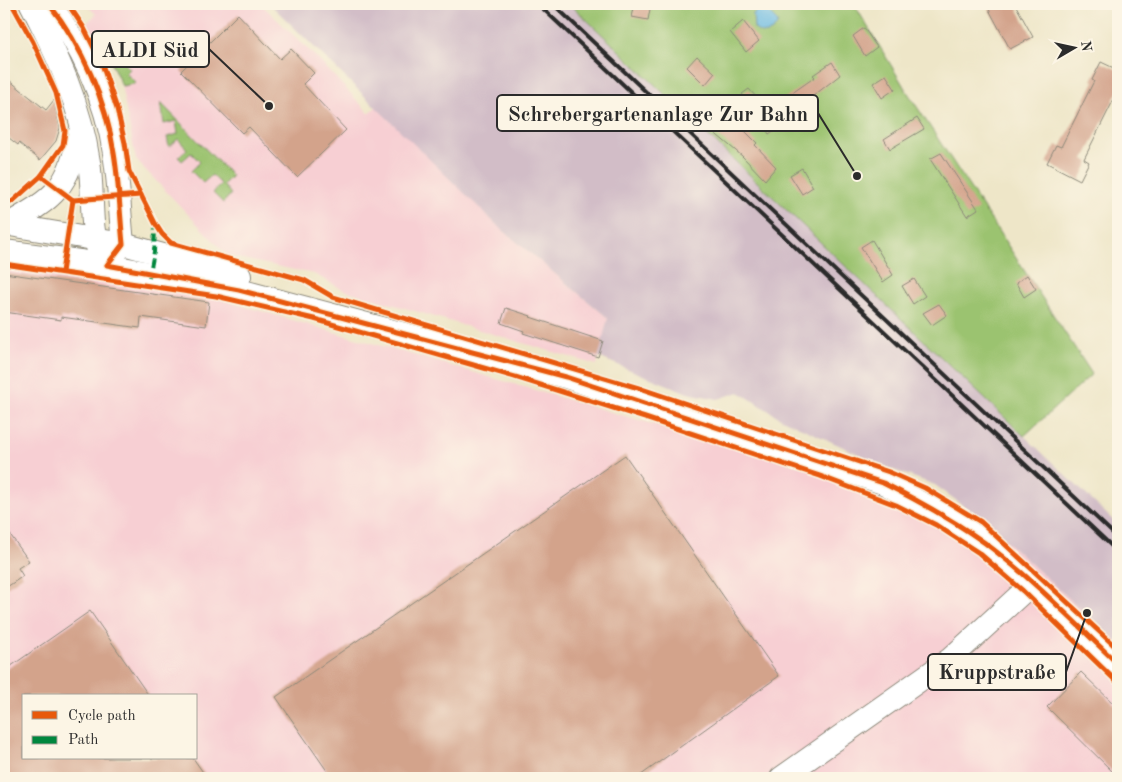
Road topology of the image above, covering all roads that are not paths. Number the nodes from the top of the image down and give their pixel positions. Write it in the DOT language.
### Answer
graph roads {
  1 [pos="31,4"];
  2 [pos="49,4"];
  3 [pos="82,126"];
  4 [pos="6,224"];
  5 [pos="94,239"];
  6 [pos="124,244"];
  7 [pos="4,251"];
  8 [pos="104,264"];
  9 [pos="329,314"];
  10 [pos="1033,583"];
  11 [pos="1118,664"];
  12 [pos="781,778"];
  1 -- 3 [label="street"];
  2 -- 6 [label="street"];
  3 -- 4 [label="street"];
  3 -- 5 [label="street"];
  4 -- 5 [label="street"];
  5 -- 6 [label="street"];
  5 -- 8 [label="street"];
  6 -- 8 [label="street"];
  6 -- 9 [label="street"];
  7 -- 8 [label="street"];
  8 -- 9 [label="street"];
  9 -- 10 [label="street"];
  10 -- 11 [label="street"];
  10 -- 12 [label="street"];
}
